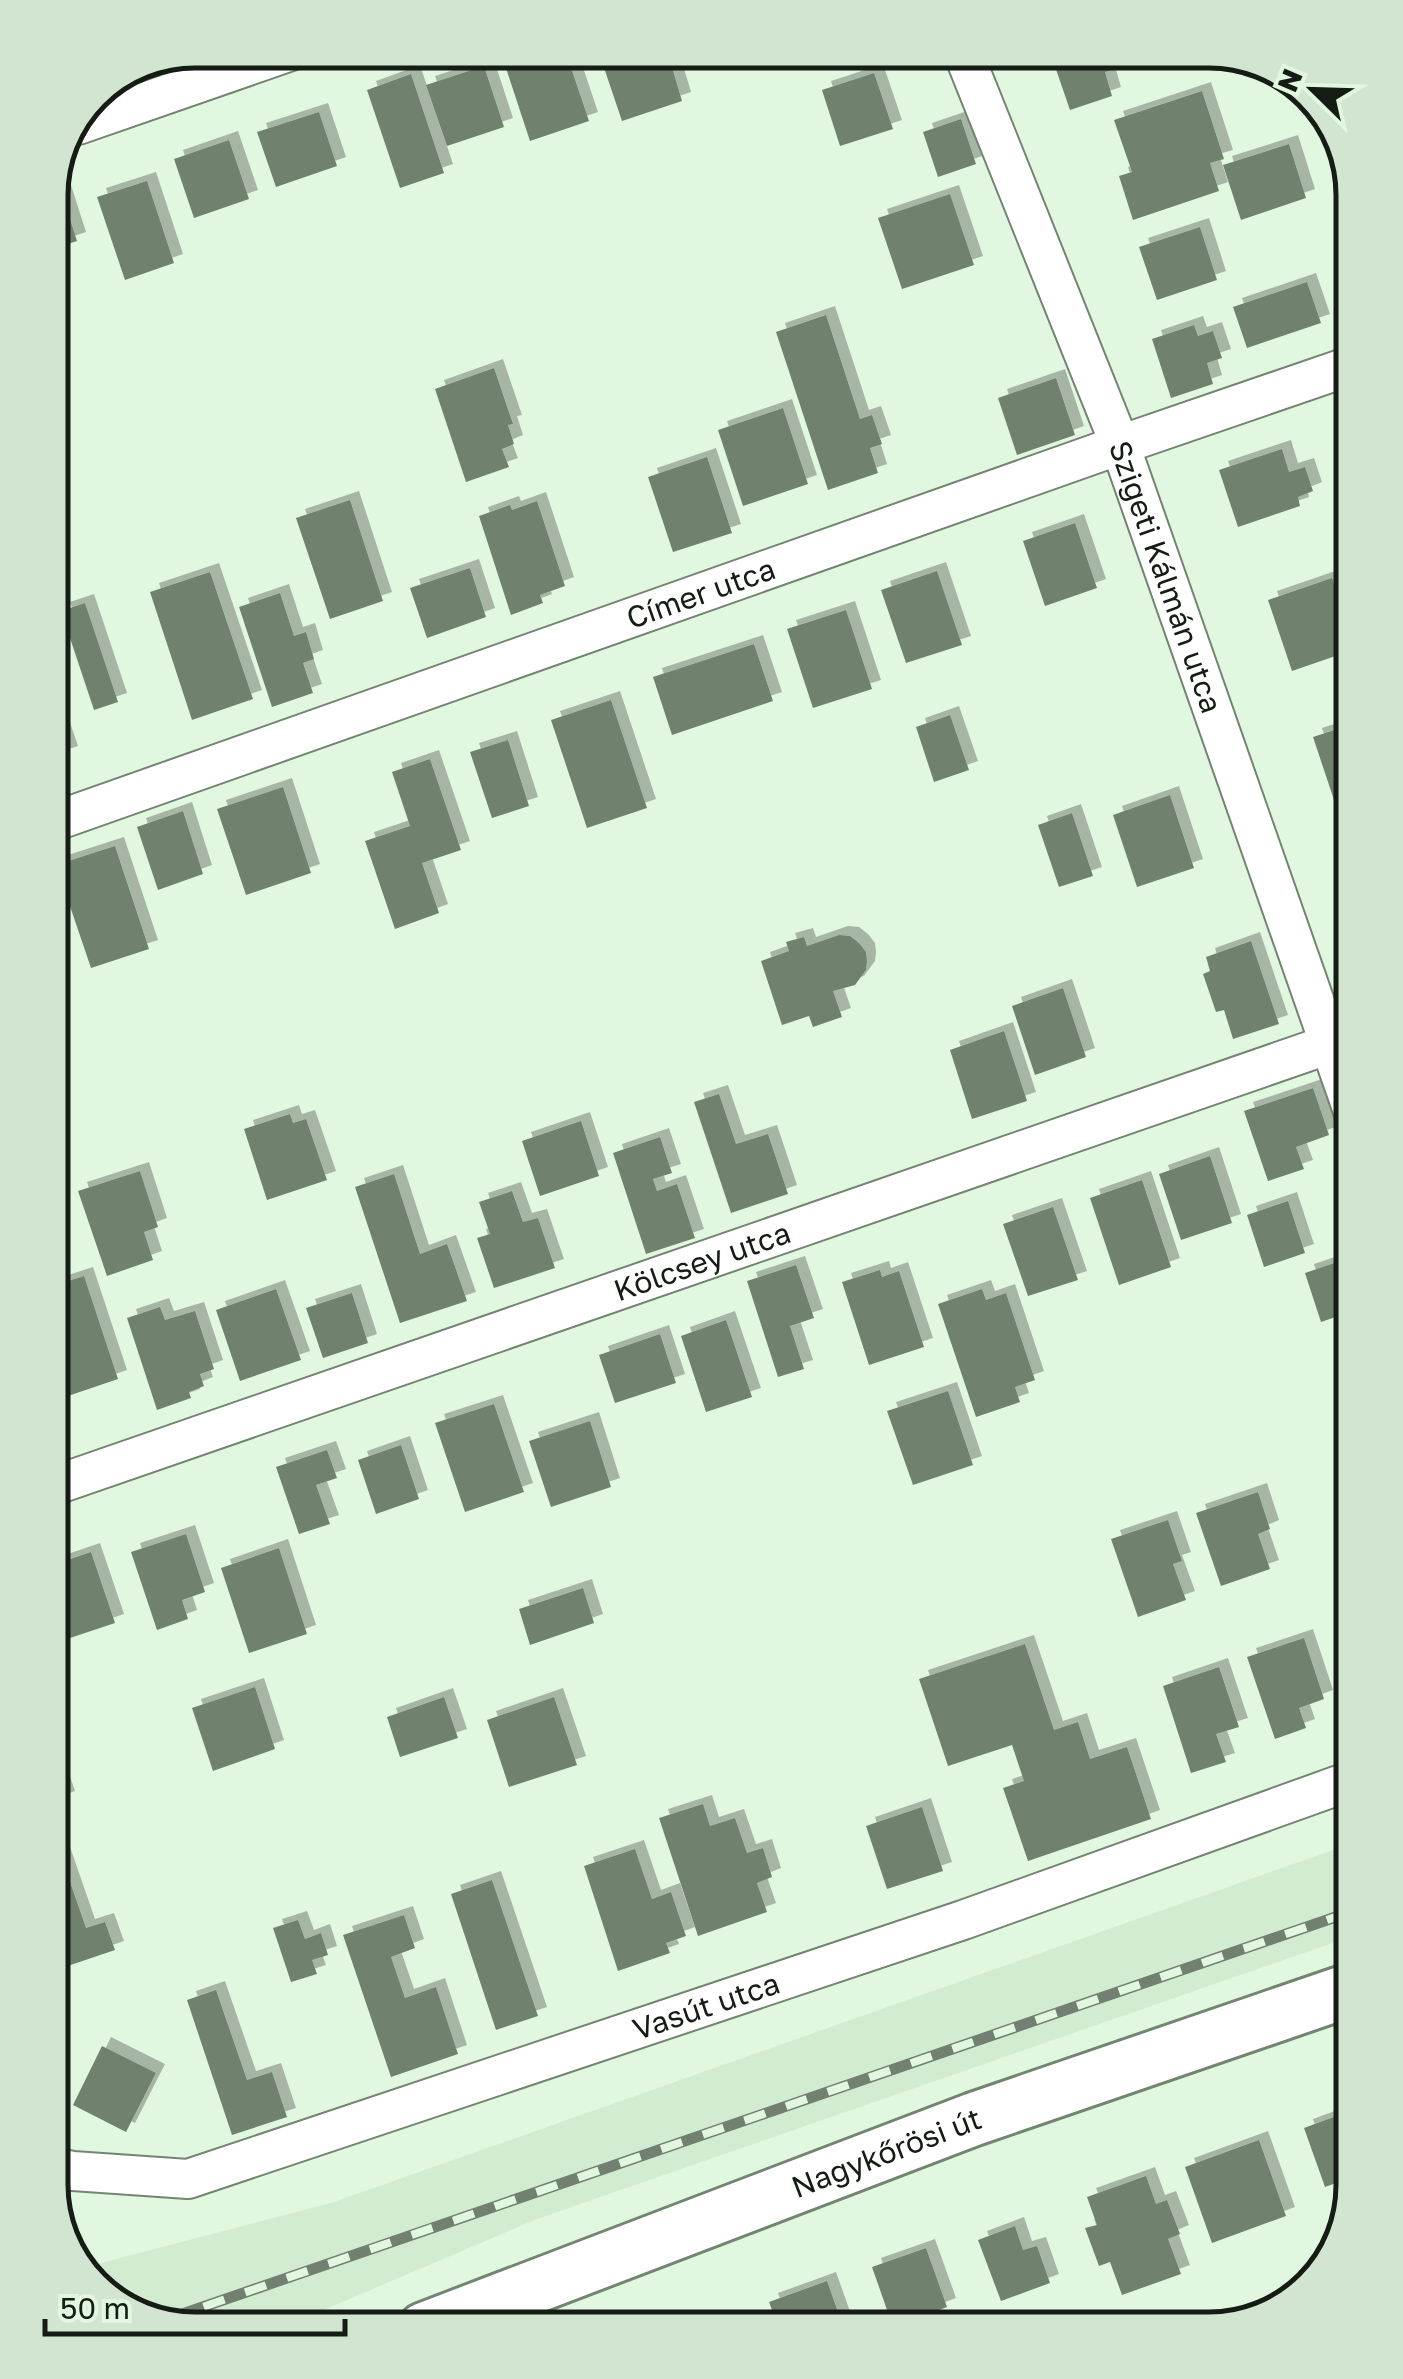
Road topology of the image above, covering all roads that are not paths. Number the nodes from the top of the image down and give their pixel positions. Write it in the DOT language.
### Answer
graph roads {
  1 [pos="244,67"];
  2 [pos="969,68"];
  3 [pos="93,119"];
  4 [pos="1336,371"];
  5 [pos="1120,445"];
  6 [pos="68,817"];
  7 [pos="1336,1027"];
  8 [pos="1336,1042"];
  9 [pos="67,1481"];
  10 [pos="1336,1786"];
  11 [pos="1336,1995"];
  12 [pos="67,2170"];
  13 [pos="471,2311"];
  1 -- 3 [label="street"];
  2 -- 5 [label="street, Szigeti Kálmán utca"];
  4 -- 5 [label="street, Címer utca"];
  5 -- 6 [label="street, Címer utca"];
  5 -- 7 [label="street, Szigeti Kálmán utca"];
  8 -- 9 [label="street, Kölcsey utca"];
  10 -- 12 [label="street, Vasút utca"];
  11 -- 13 [label="main road, Nagykőrösi út"];
}
